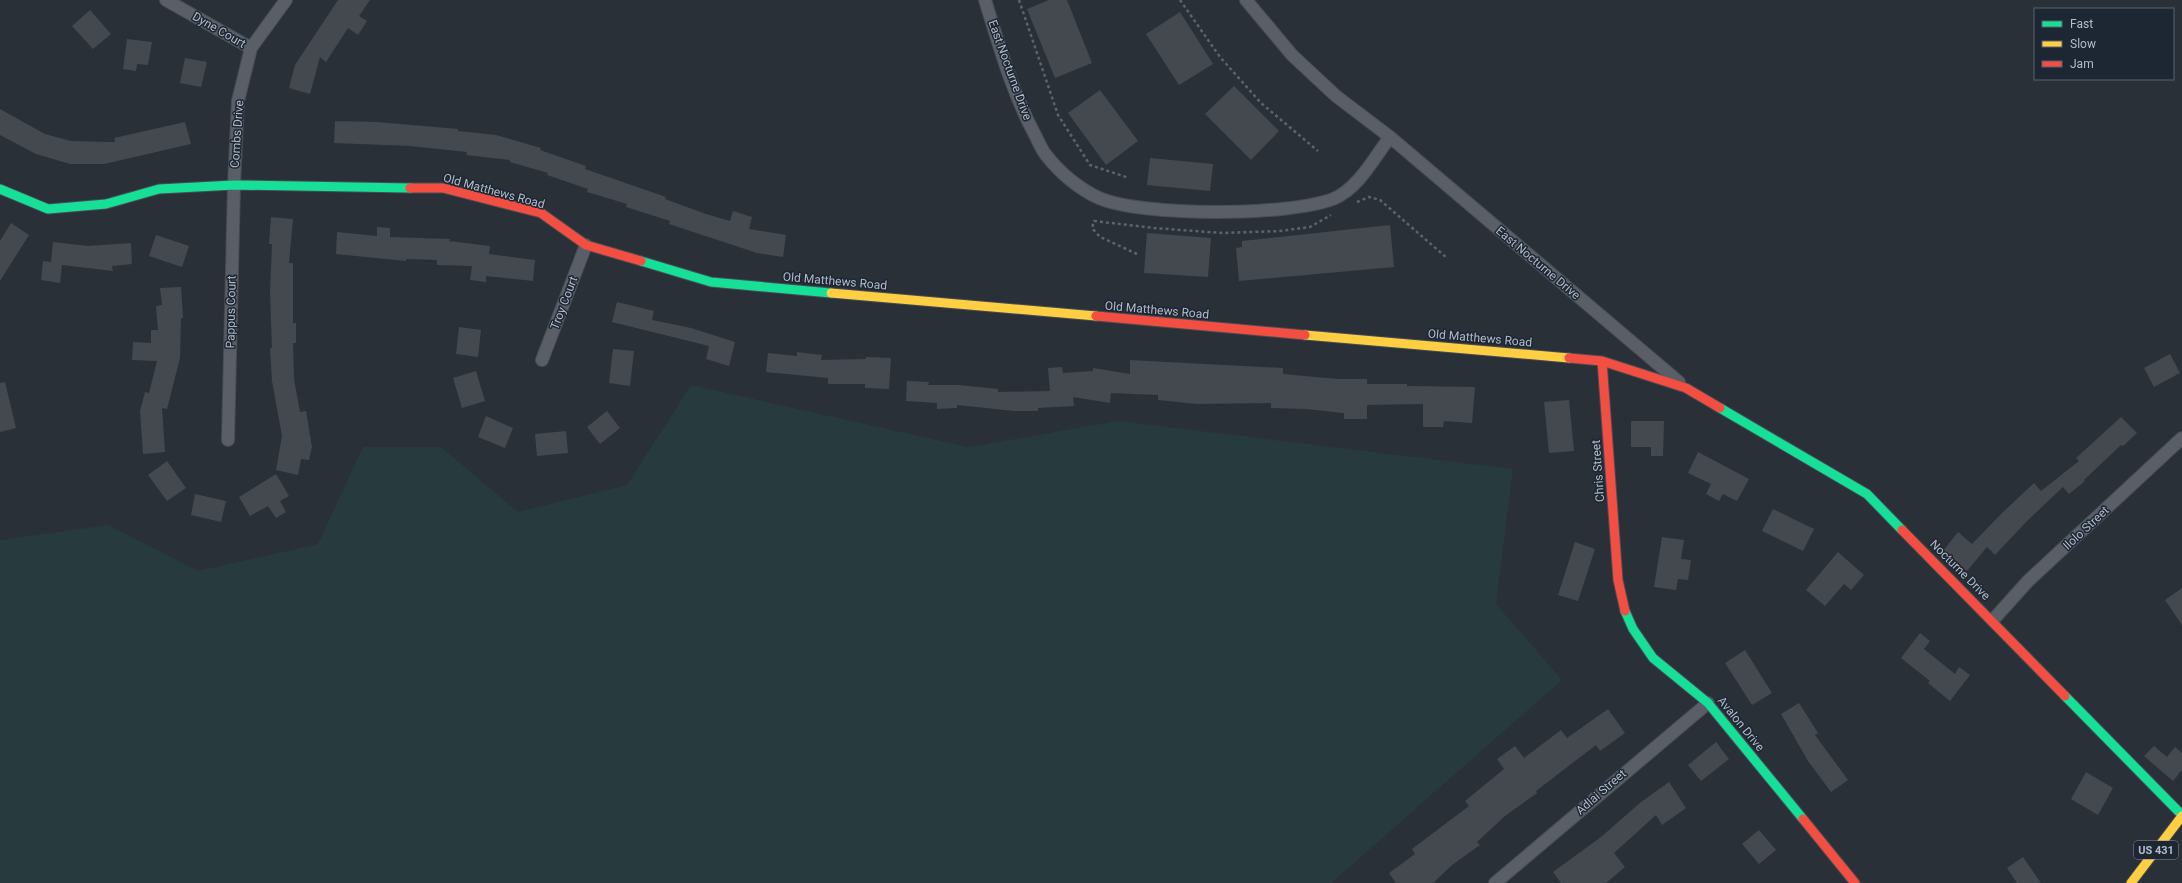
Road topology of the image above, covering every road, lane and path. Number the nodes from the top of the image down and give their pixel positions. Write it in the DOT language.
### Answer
graph roads {
  1 [pos="166,0"];
  2 [pos="286,0"];
  3 [pos="985,0"];
  4 [pos="1019,0"];
  5 [pos="1180,0"];
  6 [pos="1246,0"];
  7 [pos="251,48"];
  8 [pos="1390,137"];
  9 [pos="1318,151"];
  10 [pos="1129,178"];
  11 [pos="234,185"];
  12 [pos="0,189"];
  13 [pos="1355,202"];
  14 [pos="1336,212"];
  15 [pos="586,245"];
  16 [pos="1137,254"];
  17 [pos="1447,258"];
  18 [pos="542,360"];
  19 [pos="1602,361"];
  20 [pos="1686,388"];
  21 [pos="2182,438"];
  22 [pos="228,440"];
  23 [pos="1618,580"];
  24 [pos="1993,620"];
  25 [pos="1708,703"];
  26 [pos="2182,815"];
  27 [pos="1495,883"];
  28 [pos="1855,883"];
  29 [pos="2131,883"];
  1 -- 7 [label="street, Dyne Court"];
  2 -- 7 [label="street, Combs Drive"];
  3 -- 8 [label="street, East Nocturne Drive"];
  4 -- 10 [label="path"];
  5 -- 9 [label="path"];
  6 -- 8 [label="street, East Nocturne Drive"];
  7 -- 11 [label="street, Combs Drive"];
  8 -- 20 [label="street, East Nocturne Drive"];
  11 -- 12 [label="street, Old Matthews Road"];
  11 -- 15 [label="street, Old Matthews Road"];
  11 -- 22 [label="street, Pappus Court"];
  13 -- 17 [label="path"];
  14 -- 16 [label="path"];
  15 -- 18 [label="street, Troy Court"];
  15 -- 19 [label="street, Old Matthews Road"];
  19 -- 20 [label="street, Old Matthews Road"];
  19 -- 23 [label="street, Chris Street"];
  20 -- 24 [label="street, Nocturne Drive"];
  21 -- 24 [label="street, Ilolo Street"];
  23 -- 25 [label="street, Avalon Drive"];
  24 -- 26 [label="street, Nocturne Drive"];
  25 -- 27 [label="street, Adlai Street"];
  25 -- 28 [label="street, Avalon Drive"];
  26 -- 29 [label="street, US 431"];
}
